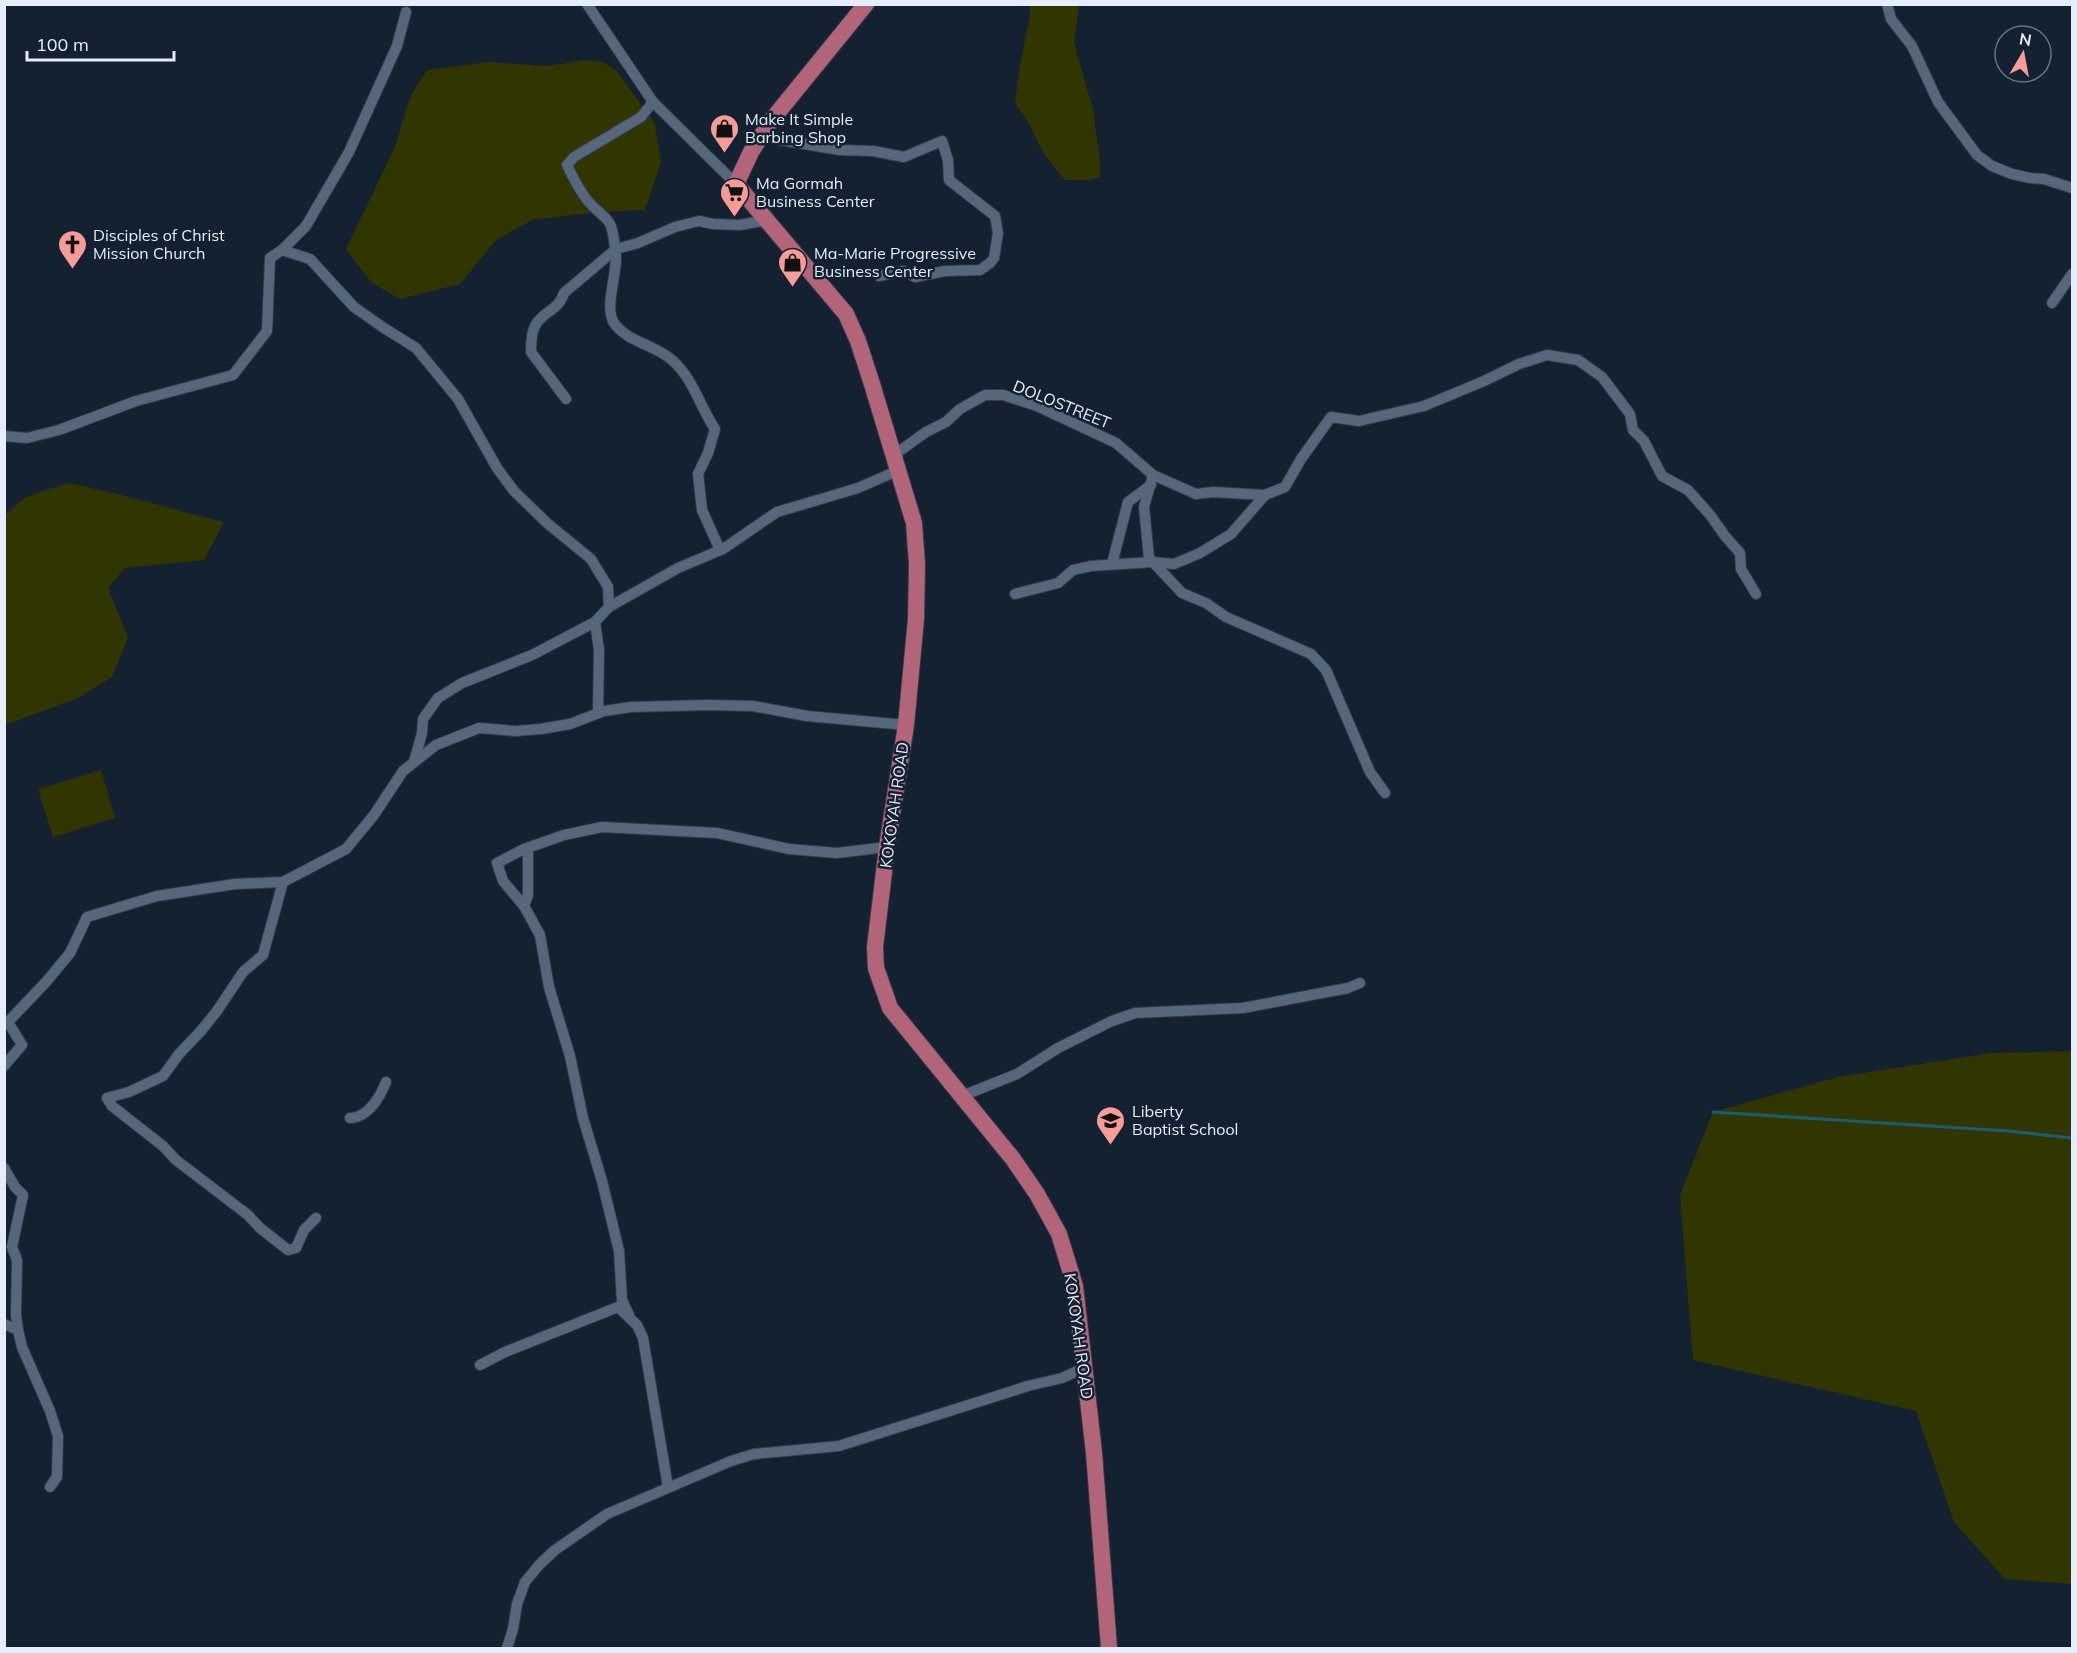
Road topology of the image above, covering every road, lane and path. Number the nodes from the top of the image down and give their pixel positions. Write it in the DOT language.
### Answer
graph roads {
  1 [pos="587,4"];
  2 [pos="866,4"];
  3 [pos="1887,4"];
  4 [pos="406,12"];
  5 [pos="653,102"];
  6 [pos="762,134"];
  7 [pos="736,184"];
  8 [pos="2073,188"];
  9 [pos="767,220"];
  10 [pos="616,249"];
  11 [pos="282,250"];
  12 [pos="2073,274"];
  13 [pos="879,276"];
  14 [pos="2052,303"];
  15 [pos="566,399"];
  16 [pos="4,436"];
  17 [pos="896,463"];
  18 [pos="1152,480"];
  19 [pos="1265,495"];
  20 [pos="720,550"];
  21 [pos="1152,562"];
  22 [pos="1112,564"];
  23 [pos="1015,594"];
  24 [pos="1756,594"];
  25 [pos="609,607"];
  26 [pos="595,622"];
  27 [pos="598,713"];
  28 [pos="906,725"];
  29 [pos="414,762"];
  30 [pos="1385,793"];
  31 [pos="887,847"];
  32 [pos="528,848"];
  33 [pos="282,882"];
  34 [pos="524,906"];
  35 [pos="1360,983"];
  36 [pos="4,1066"];
  37 [pos="386,1082"];
  38 [pos="962,1096"];
  39 [pos="350,1118"];
  40 [pos="4,1168"];
  41 [pos="316,1218"];
  42 [pos="629,1315"];
  43 [pos="4,1324"];
  44 [pos="18,1330"];
  45 [pos="480,1365"];
  46 [pos="1084,1368"];
  47 [pos="50,1487"];
  48 [pos="668,1487"];
  49 [pos="507,1648"];
  50 [pos="1109,1648"];
  1 -- 5 [label="street, KOKOYAH ROAD"];
  2 -- 6 [label="main road"];
  3 -- 8 [label="street"];
  4 -- 11 [label="street"];
  5 -- 7 [label="street, KOKOYAH ROAD"];
  5 -- 10 [label="street"];
  6 -- 7 [label="main road"];
  6 -- 13 [label="street"];
  7 -- 9 [label="main road, KOKOYAH ROAD"];
  9 -- 10 [label="street"];
  9 -- 17 [label="main road, KOKOYAH ROAD"];
  10 -- 15 [label="street"];
  10 -- 20 [label="street"];
  11 -- 16 [label="street"];
  11 -- 25 [label="street"];
  12 -- 14 [label="street"];
  17 -- 18 [label="street, DOLOSTREET"];
  17 -- 20 [label="street, DOLOSTREET"];
  17 -- 28 [label="main road, KOKOYAH ROAD"];
  18 -- 19 [label="street, DOLOSTREET"];
  18 -- 21 [label="street"];
  18 -- 22 [label="street"];
  19 -- 21 [label="street"];
  19 -- 24 [label="street"];
  20 -- 25 [label="street, DOLOSTREET"];
  21 -- 22 [label="street"];
  21 -- 30 [label="street"];
  22 -- 23 [label="street"];
  25 -- 26 [label="street, DOLOSTREET"];
  26 -- 27 [label="street"];
  26 -- 29 [label="street, DOLOSTREET"];
  27 -- 28 [label="street"];
  27 -- 29 [label="street"];
  28 -- 31 [label="main road, KOKOYAH ROAD"];
  29 -- 33 [label="street"];
  31 -- 32 [label="street"];
  31 -- 38 [label="main road, KOKOYAH ROAD"];
  32 -- 34 [label="street"];
  32 -- 34 [label="street"];
  33 -- 36 [label="street"];
  33 -- 41 [label="street"];
  34 -- 42 [label="street"];
  35 -- 38 [label="street"];
  37 -- 39 [label="street"];
  38 -- 46 [label="main road, KOKOYAH ROAD"];
  40 -- 44 [label="street"];
  42 -- 45 [label="street"];
  42 -- 48 [label="street"];
  43 -- 44 [label="street"];
  44 -- 47 [label="street"];
  46 -- 48 [label="street"];
  46 -- 50 [label="main road, KOKOYAH ROAD"];
  48 -- 49 [label="street"];
}
